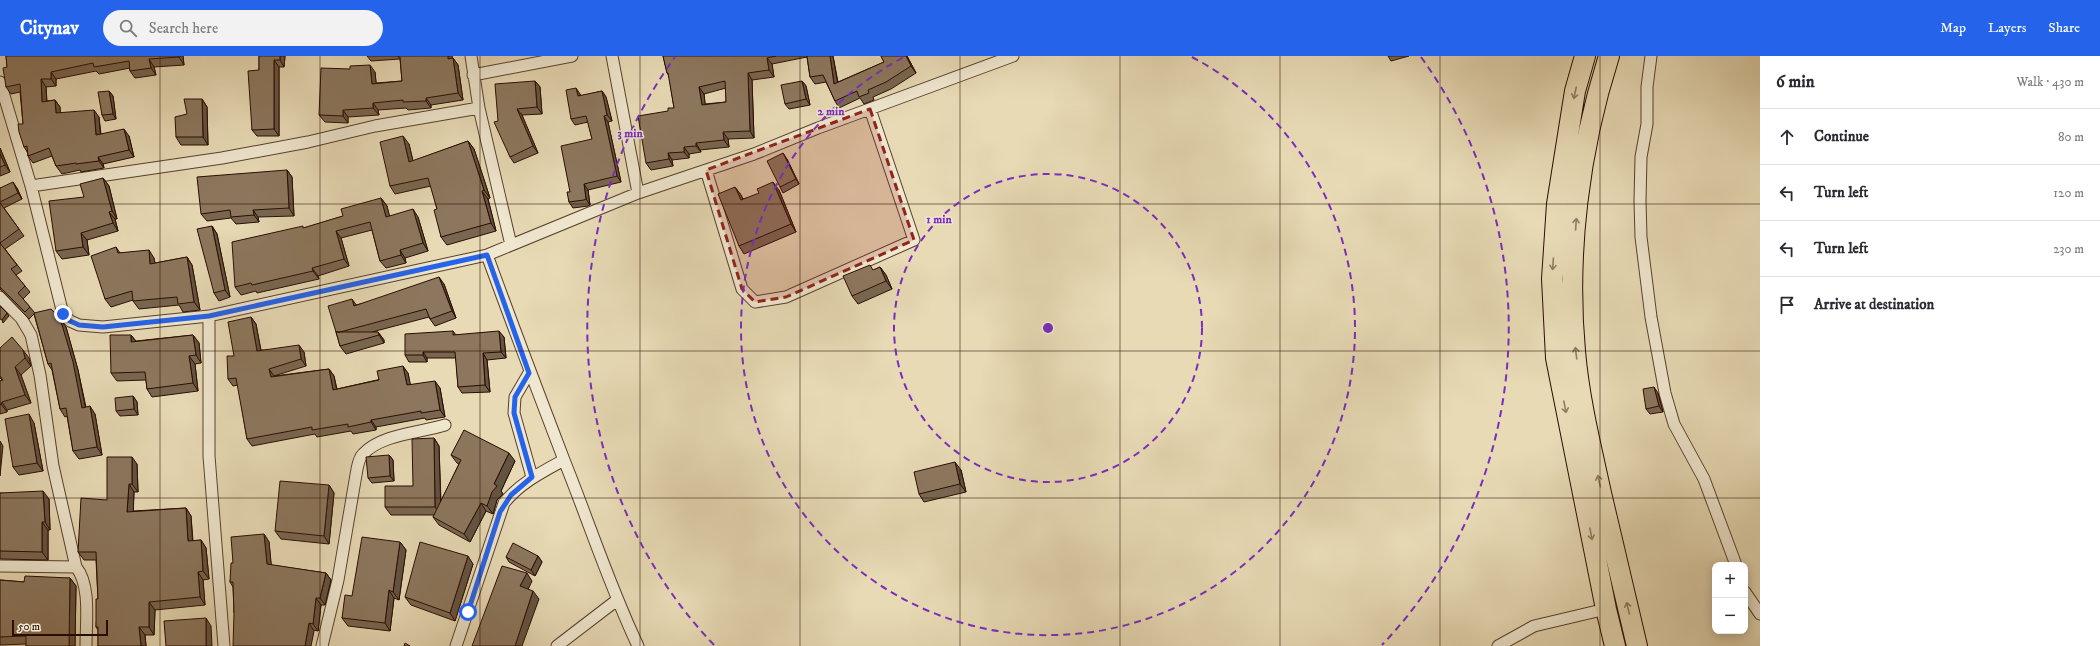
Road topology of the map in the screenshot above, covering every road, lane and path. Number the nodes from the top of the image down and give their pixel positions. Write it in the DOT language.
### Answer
graph roads {
  1 [pos="471,56"];
  2 [pos="572,56"];
  3 [pos="612,56"];
  4 [pos="1013,56"];
  5 [pos="1586,56"];
  6 [pos="1609,56"];
  7 [pos="1651,56"];
  8 [pos="473,75"];
  9 [pos="0,82"];
  10 [pos="479,108"];
  11 [pos="870,109"];
  12 [pos="706,170"];
  13 [pos="31,186"];
  14 [pos="638,193"];
  15 [pos="511,245"];
  16 [pos="487,255"];
  17 [pos="0,297"];
  18 [pos="209,316"];
  19 [pos="529,373"];
  20 [pos="445,426"];
  21 [pos="564,460"];
  22 [pos="532,477"];
  23 [pos="1735,562"];
  24 [pos="0,566"];
  25 [pos="76,566"];
  26 [pos="1748,596"];
  27 [pos="617,600"];
  28 [pos="1606,609"];
  29 [pos="1760,614"];
  30 [pos="569,642"];
  31 [pos="86,646"];
  32 [pos="224,646"];
  33 [pos="322,646"];
  34 [pos="456,646"];
  35 [pos="557,646"];
  36 [pos="638,646"];
  37 [pos="1498,646"];
  38 [pos="1615,646"];
  39 [pos="1637,646"];
  1 -- 8 [label="street"];
  2 -- 8 [label="street"];
  3 -- 14 [label="street"];
  4 -- 11 [label="street"];
  5 -- 28 [label="highway, one-way"];
  39 -- 6 [label="highway, one-way"];
  7 -- 23 [label="street"];
  8 -- 10 [label="street"];
  9 -- 13 [label="street"];
  10 -- 13 [label="street"];
  10 -- 15 [label="street"];
  11 -- 12 [label="street"];
  11 -- 12 [label="street"];
  12 -- 14 [label="street"];
  13 -- 18 [label="street"];
  14 -- 15 [label="street"];
  15 -- 16 [label="street"];
  16 -- 18 [label="street"];
  16 -- 19 [label="street"];
  17 -- 25 [label="street"];
  18 -- 32 [label="street"];
  19 -- 21 [label="street"];
  19 -- 22 [label="street"];
  20 -- 33 [label="street"];
  21 -- 22 [label="street"];
  21 -- 27 [label="street"];
  22 -- 34 [label="street"];
  24 -- 25 [label="street"];
  25 -- 31 [label="street"];
  26 -- 29 [label="street"];
  27 -- 30 [label="street"];
  27 -- 36 [label="street"];
  28 -- 37 [label="street"];
  28 -- 38 [label="highway"];
  30 -- 35 [label="street"];
}
